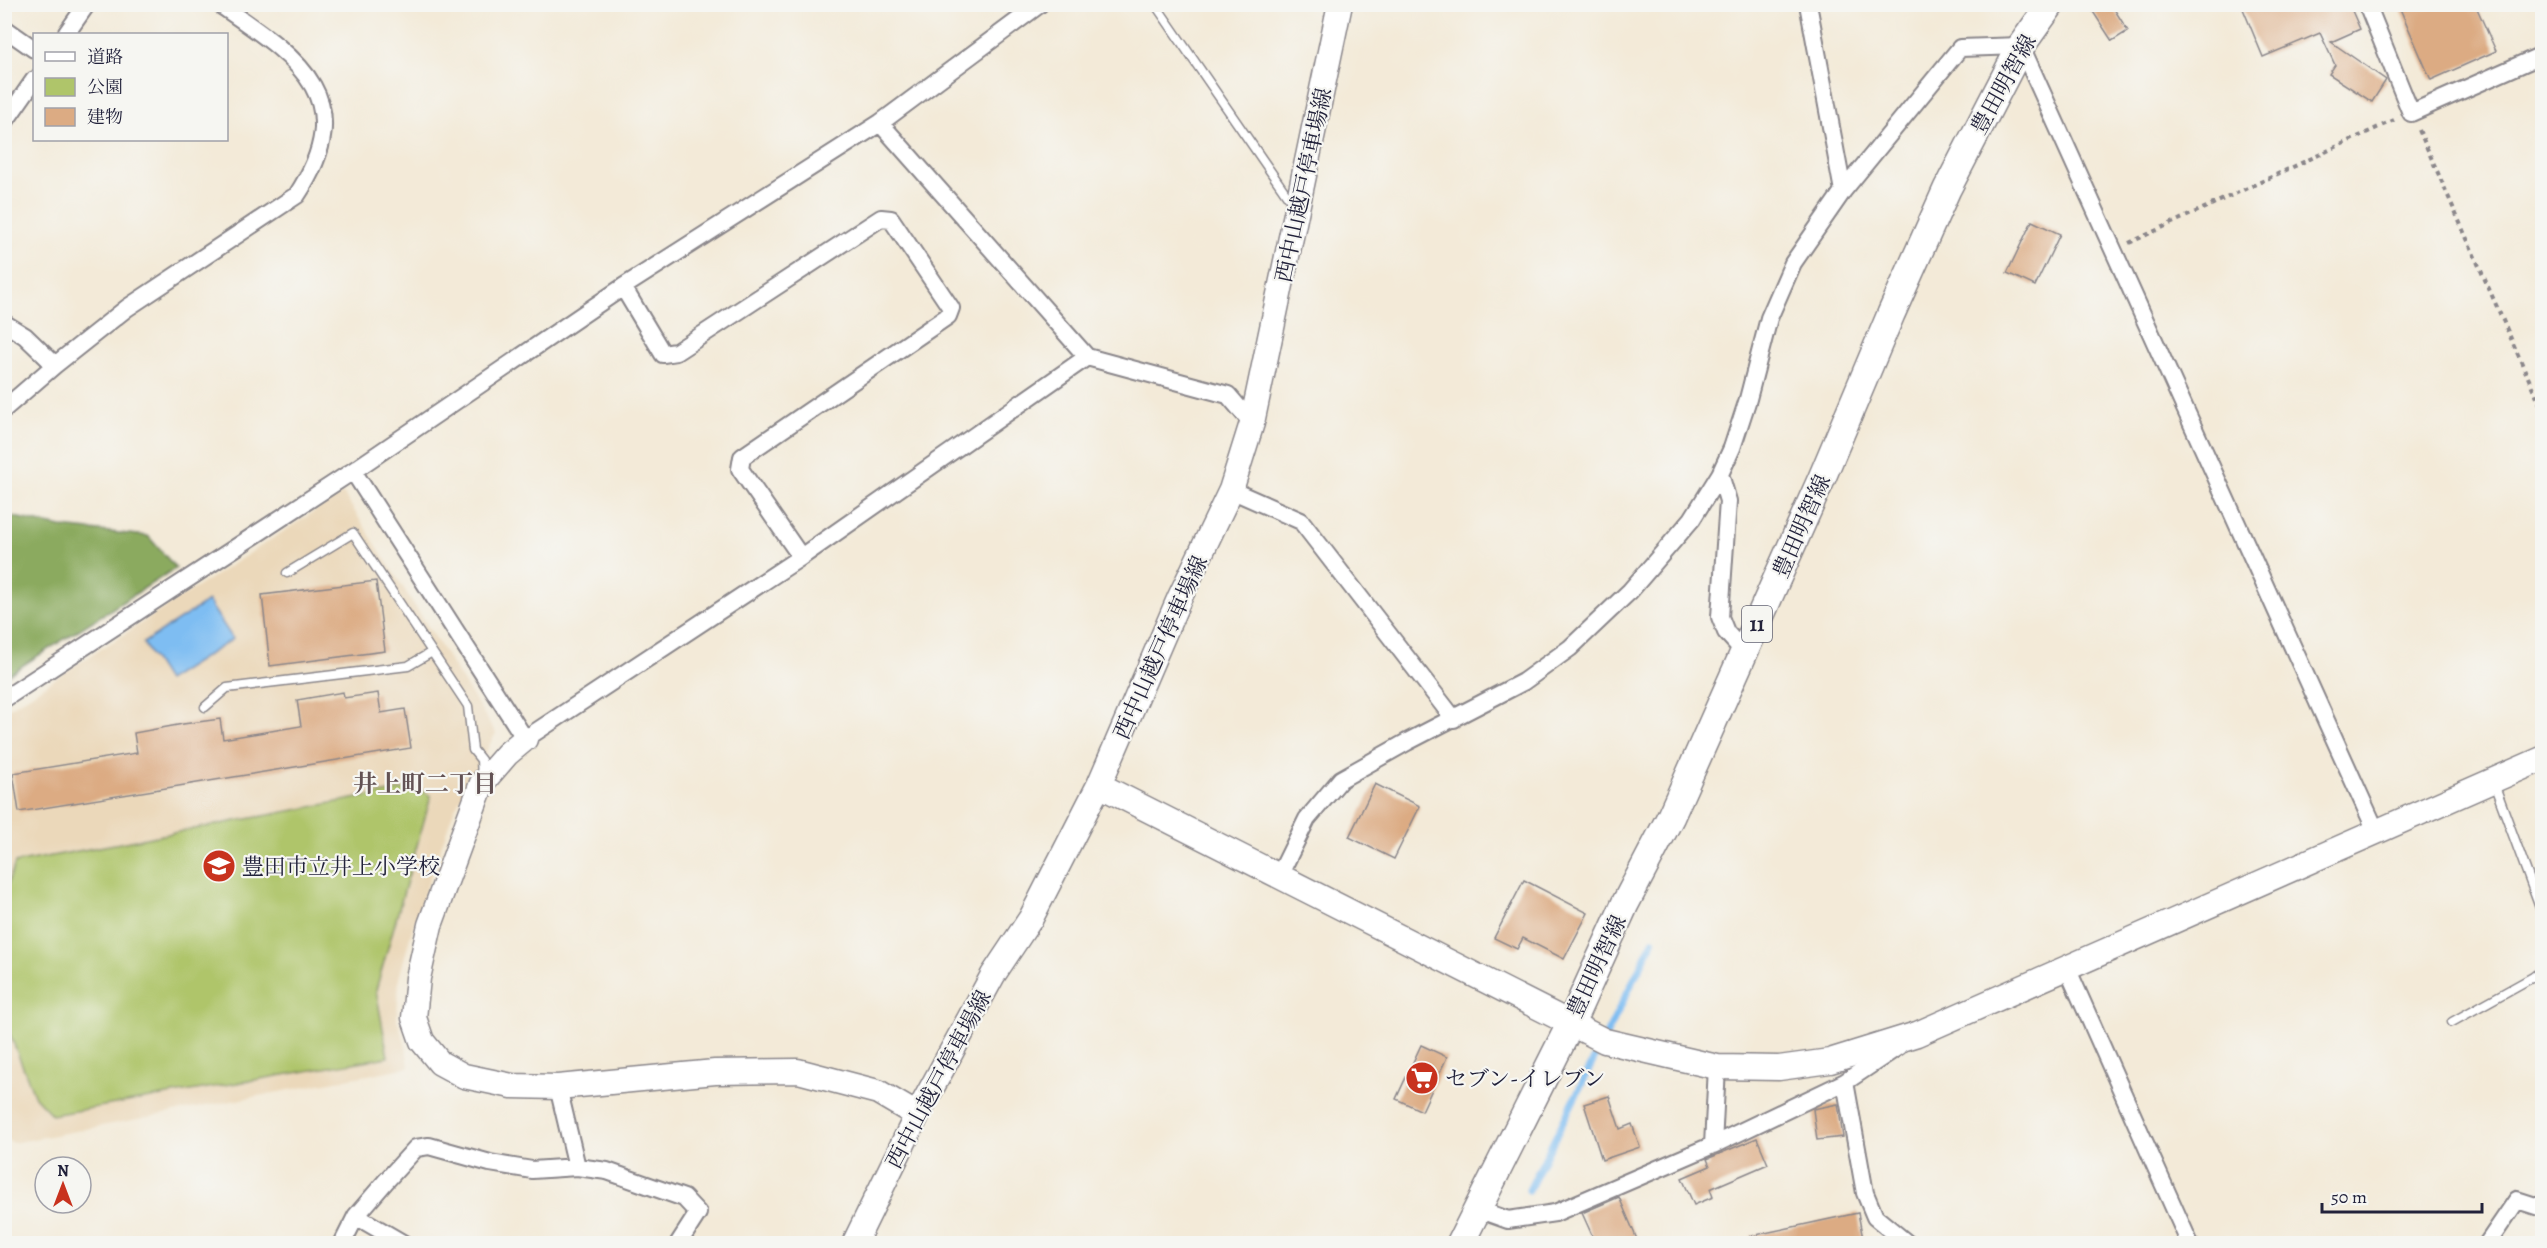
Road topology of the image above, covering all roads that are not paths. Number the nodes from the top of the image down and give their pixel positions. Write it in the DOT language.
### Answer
graph roads {
  1 [pos="87,4"];
  2 [pos="219,4"];
  3 [pos="1041,4"];
  4 [pos="1155,4"];
  5 [pos="1340,4"];
  6 [pos="1808,4"];
  7 [pos="2051,4"];
  8 [pos="2367,4"];
  9 [pos="4,28"];
  10 [pos="67,33"];
  11 [pos="2021,46"];
  12 [pos="33,48"];
  13 [pos="2542,55"];
  14 [pos="33,81"];
  15 [pos="11,98"];
  16 [pos="4,123"];
  17 [pos="880,123"];
  18 [pos="1843,191"];
  19 [pos="1298,211"];
  20 [pos="623,287"];
  21 [pos="4,323"];
  22 [pos="1087,357"];
  23 [pos="55,365"];
  24 [pos="4,409"];
  25 [pos="1252,423"];
  26 [pos="353,471"];
  27 [pos="1720,474"];
  28 [pos="1231,490"];
  29 [pos="801,557"];
  30 [pos="287,573"];
  31 [pos="432,652"];
  32 [pos="1745,653"];
  33 [pos="4,699"];
  34 [pos="205,707"];
  35 [pos="1454,719"];
  36 [pos="525,739"];
  37 [pos="2542,759"];
  38 [pos="2493,780"];
  39 [pos="482,783"];
  40 [pos="1099,785"];
  41 [pos="2376,831"];
  42 [pos="1279,876"];
  43 [pos="2542,913"];
  44 [pos="2067,968"];
  45 [pos="2542,970"];
  46 [pos="2452,1022"];
  47 [pos="1570,1025"];
  48 [pos="1917,1034"];
  49 [pos="1717,1067"];
  50 [pos="1845,1082"];
  51 [pos="558,1087"];
  52 [pos="916,1115"];
  53 [pos="1713,1145"];
  54 [pos="578,1167"];
  55 [pos="2542,1208"];
  56 [pos="1477,1209"];
  57 [pos="356,1216"];
  58 [pos="342,1244"];
  59 [pos="404,1244"];
  60 [pos="678,1244"];
  61 [pos="854,1244"];
  62 [pos="1460,1244"];
  63 [pos="1908,1244"];
  64 [pos="2190,1244"];
  65 [pos="2487,1244"];
  1 -- 10 [label="street"];
  2 -- 23 [label="street"];
  3 -- 17 [label="street"];
  4 -- 19 [label="lane"];
  5 -- 19 [label="street, 西中山越戸停車場線"];
  6 -- 18 [label="street"];
  7 -- 11 [label="main road, 豊田明智線 / 11"];
  8 -- 13 [label="street"];
  9 -- 12 [label="street"];
  11 -- 18 [label="street"];
  11 -- 32 [label="main road, 豊田明智線 / 11"];
  11 -- 41 [label="street"];
  14 -- 15 [label="street"];
  15 -- 16 [label="street"];
  17 -- 20 [label="street"];
  17 -- 22 [label="street"];
  18 -- 27 [label="street"];
  19 -- 25 [label="street, 西中山越戸停車場線"];
  20 -- 26 [label="street"];
  20 -- 29 [label="street"];
  21 -- 23 [label="street"];
  22 -- 25 [label="street"];
  22 -- 29 [label="street"];
  23 -- 24 [label="street"];
  25 -- 28 [label="street, 西中山越戸停車場線"];
  26 -- 33 [label="street"];
  26 -- 36 [label="street"];
  27 -- 32 [label="street"];
  27 -- 35 [label="street"];
  28 -- 35 [label="street"];
  28 -- 40 [label="street, 西中山越戸停車場線"];
  29 -- 36 [label="street"];
  30 -- 31 [label="lane"];
  31 -- 34 [label="lane"];
  31 -- 39 [label="lane"];
  32 -- 47 [label="main road, 豊田明智線 / 11"];
  35 -- 42 [label="street"];
  36 -- 39 [label="street"];
  37 -- 38 [label="street"];
  38 -- 41 [label="street"];
  38 -- 43 [label="lane"];
  39 -- 51 [label="street"];
  40 -- 42 [label="street"];
  40 -- 52 [label="street, 西中山越戸停車場線"];
  41 -- 44 [label="street"];
  42 -- 47 [label="street"];
  44 -- 48 [label="street"];
  44 -- 64 [label="street"];
  45 -- 46 [label="lane"];
  47 -- 49 [label="street"];
  47 -- 56 [label="main road, 豊田明智線 / 11"];
  48 -- 49 [label="street"];
  48 -- 50 [label="street"];
  49 -- 53 [label="street"];
  50 -- 53 [label="street"];
  50 -- 63 [label="street"];
  51 -- 52 [label="street"];
  51 -- 54 [label="street"];
  52 -- 61 [label="street, 西中山越戸停車場線"];
  53 -- 56 [label="street"];
  54 -- 57 [label="street"];
  54 -- 60 [label="street"];
  55 -- 65 [label="street"];
  56 -- 62 [label="main road, 豊田明智線 / 11"];
  57 -- 58 [label="street"];
  57 -- 59 [label="street"];
}
